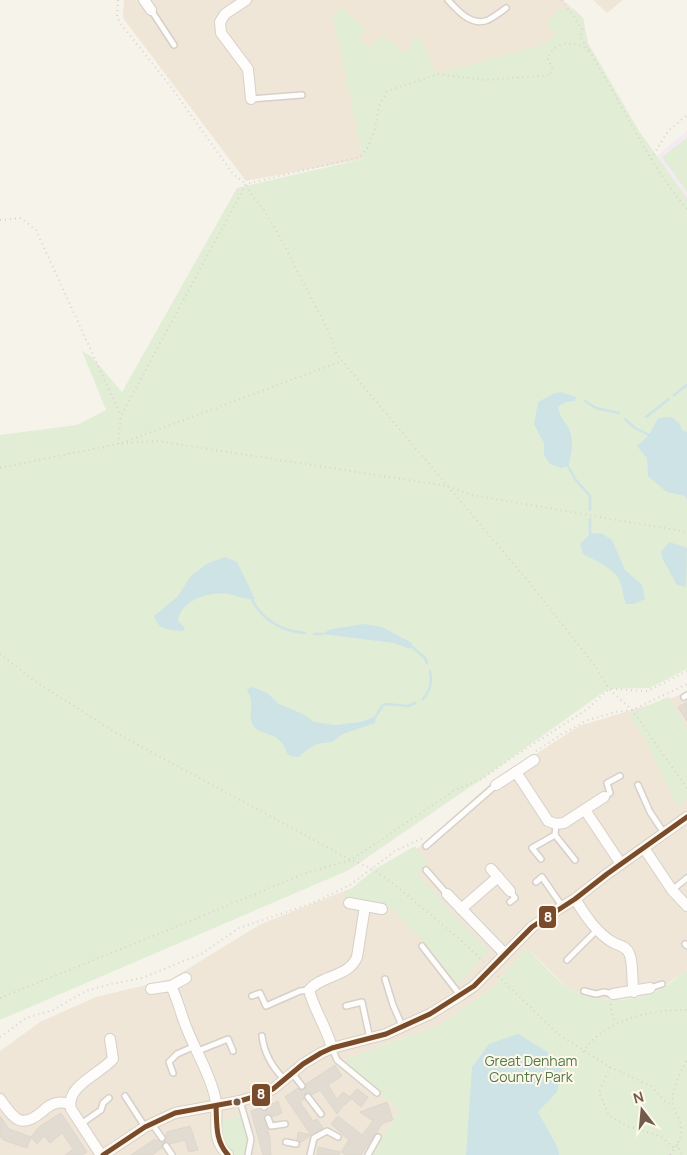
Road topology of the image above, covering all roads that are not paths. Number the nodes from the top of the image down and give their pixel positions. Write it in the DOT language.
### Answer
graph roads {
  1 [pos="144,0"];
  2 [pos="246,0"];
  3 [pos="448,0"];
  4 [pos="506,8"];
  5 [pos="150,10"];
  6 [pos="174,44"];
  7 [pos="302,95"];
  8 [pos="251,99"];
  9 [pos="534,760"];
  10 [pos="516,772"];
  11 [pos="620,776"];
  12 [pos="496,785"];
  13 [pos="638,785"];
  14 [pos="604,797"];
  15 [pos="585,810"];
  16 [pos="687,817"];
  17 [pos="555,829"];
  18 [pos="665,833"];
  19 [pos="426,846"];
  20 [pos="644,848"];
  21 [pos="540,859"];
  22 [pos="574,860"];
  23 [pos="621,864"];
  24 [pos="426,870"];
  25 [pos="687,878"];
  26 [pos="536,882"];
  27 [pos="672,890"];
  28 [pos="510,891"];
  29 [pos="447,894"];
  30 [pos="575,900"];
  31 [pos="510,902"];
  32 [pos="349,903"];
  33 [pos="365,906"];
  34 [pos="562,906"];
  35 [pos="687,906"];
  36 [pos="382,909"];
  37 [pos="461,909"];
  38 [pos="597,929"];
  39 [pos="422,946"];
  40 [pos="505,954"];
  41 [pos="567,960"];
  42 [pos="186,978"];
  43 [pos="386,979"];
  44 [pos="662,984"];
  45 [pos="172,986"];
  46 [pos="650,988"];
  47 [pos="151,990"];
  48 [pos="309,990"];
  49 [pos="584,992"];
  50 [pos="634,992"];
  51 [pos="613,994"];
  52 [pos="252,996"];
  53 [pos="461,996"];
  54 [pos="346,1006"];
  55 [pos="402,1028"];
  56 [pos="262,1036"];
  57 [pos="110,1039"];
  58 [pos="370,1039"];
  59 [pos="332,1048"];
  60 [pos="196,1049"];
  61 [pos="233,1051"];
  62 [pos="173,1073"];
  63 [pos="288,1076"];
  64 [pos="302,1086"];
  65 [pos="377,1093"];
  66 [pos="260,1095"];
  67 [pos="125,1096"];
  68 [pos="308,1097"];
  69 [pos="109,1098"];
  70 [pos="0,1099"];
  71 [pos="240,1101"];
  72 [pos="70,1104"];
  73 [pos="216,1106"];
  74 [pos="264,1107"];
  75 [pos="321,1114"];
  76 [pos="268,1118"];
  77 [pos="81,1124"];
  78 [pos="285,1124"];
  79 [pos="148,1125"];
  80 [pos="338,1136"];
  81 [pos="378,1137"];
  82 [pos="162,1138"];
  83 [pos="286,1142"];
  84 [pos="296,1144"];
  85 [pos="166,1146"];
  86 [pos="102,1155"];
  87 [pos="172,1155"];
  88 [pos="227,1155"];
  89 [pos="248,1155"];
  90 [pos="310,1155"];
  91 [pos="368,1155"];
  1 -- 5 [label="street"];
  2 -- 8 [label="street"];
  3 -- 4 [label="lane"];
  5 -- 6 [label="lane"];
  7 -- 8 [label="lane"];
  9 -- 10 [label="street"];
  10 -- 12 [label="street"];
  10 -- 17 [label="street"];
  11 -- 14 [label="lane"];
  12 -- 19 [label="lane"];
  13 -- 18 [label="lane"];
  14 -- 15 [label="street"];
  15 -- 17 [label="street"];
  15 -- 23 [label="street"];
  16 -- 18 [label="street"];
  17 -- 21 [label="lane"];
  17 -- 22 [label="lane"];
  18 -- 20 [label="street"];
  20 -- 23 [label="street"];
  20 -- 27 [label="street"];
  23 -- 30 [label="street"];
  24 -- 29 [label="lane"];
  25 -- 27 [label="lane"];
  26 -- 34 [label="lane"];
  27 -- 35 [label="street"];
  28 -- 31 [label="lane"];
  28 -- 37 [label="street"];
  29 -- 37 [label="street"];
  30 -- 34 [label="street"];
  30 -- 38 [label="street"];
  32 -- 33 [label="street"];
  33 -- 36 [label="street"];
  33 -- 48 [label="street"];
  34 -- 40 [label="street"];
  37 -- 40 [label="street"];
  38 -- 41 [label="lane"];
  38 -- 50 [label="street"];
  39 -- 53 [label="lane"];
  40 -- 53 [label="street"];
  42 -- 45 [label="street"];
  43 -- 55 [label="lane"];
  44 -- 46 [label="lane"];
  45 -- 47 [label="street"];
  45 -- 60 [label="street"];
  46 -- 50 [label="street"];
  48 -- 52 [label="lane"];
  48 -- 59 [label="street"];
  49 -- 51 [label="lane"];
  50 -- 51 [label="street"];
  53 -- 55 [label="street"];
  54 -- 58 [label="lane"];
  55 -- 58 [label="street"];
  56 -- 63 [label="lane"];
  57 -- 72 [label="street"];
  58 -- 59 [label="street"];
  59 -- 63 [label="street"];
  59 -- 65 [label="lane"];
  60 -- 61 [label="lane"];
  60 -- 62 [label="lane"];
  60 -- 73 [label="street"];
  63 -- 64 [label="lane"];
  63 -- 66 [label="street"];
  66 -- 71 [label="street"];
  66 -- 74 [label="lane"];
  67 -- 79 [label="lane"];
  68 -- 75 [label="lane"];
  69 -- 77 [label="lane"];
  70 -- 72 [label="street"];
  71 -- 73 [label="street"];
  71 -- 89 [label="lane"];
  72 -- 77 [label="street"];
  73 -- 79 [label="street"];
  73 -- 88 [label="street"];
  76 -- 78 [label="lane"];
  77 -- 86 [label="street"];
  79 -- 82 [label="lane"];
  79 -- 86 [label="street"];
  80 -- 90 [label="lane"];
  81 -- 91 [label="lane"];
  83 -- 84 [label="lane"];
  85 -- 87 [label="lane"];
}
